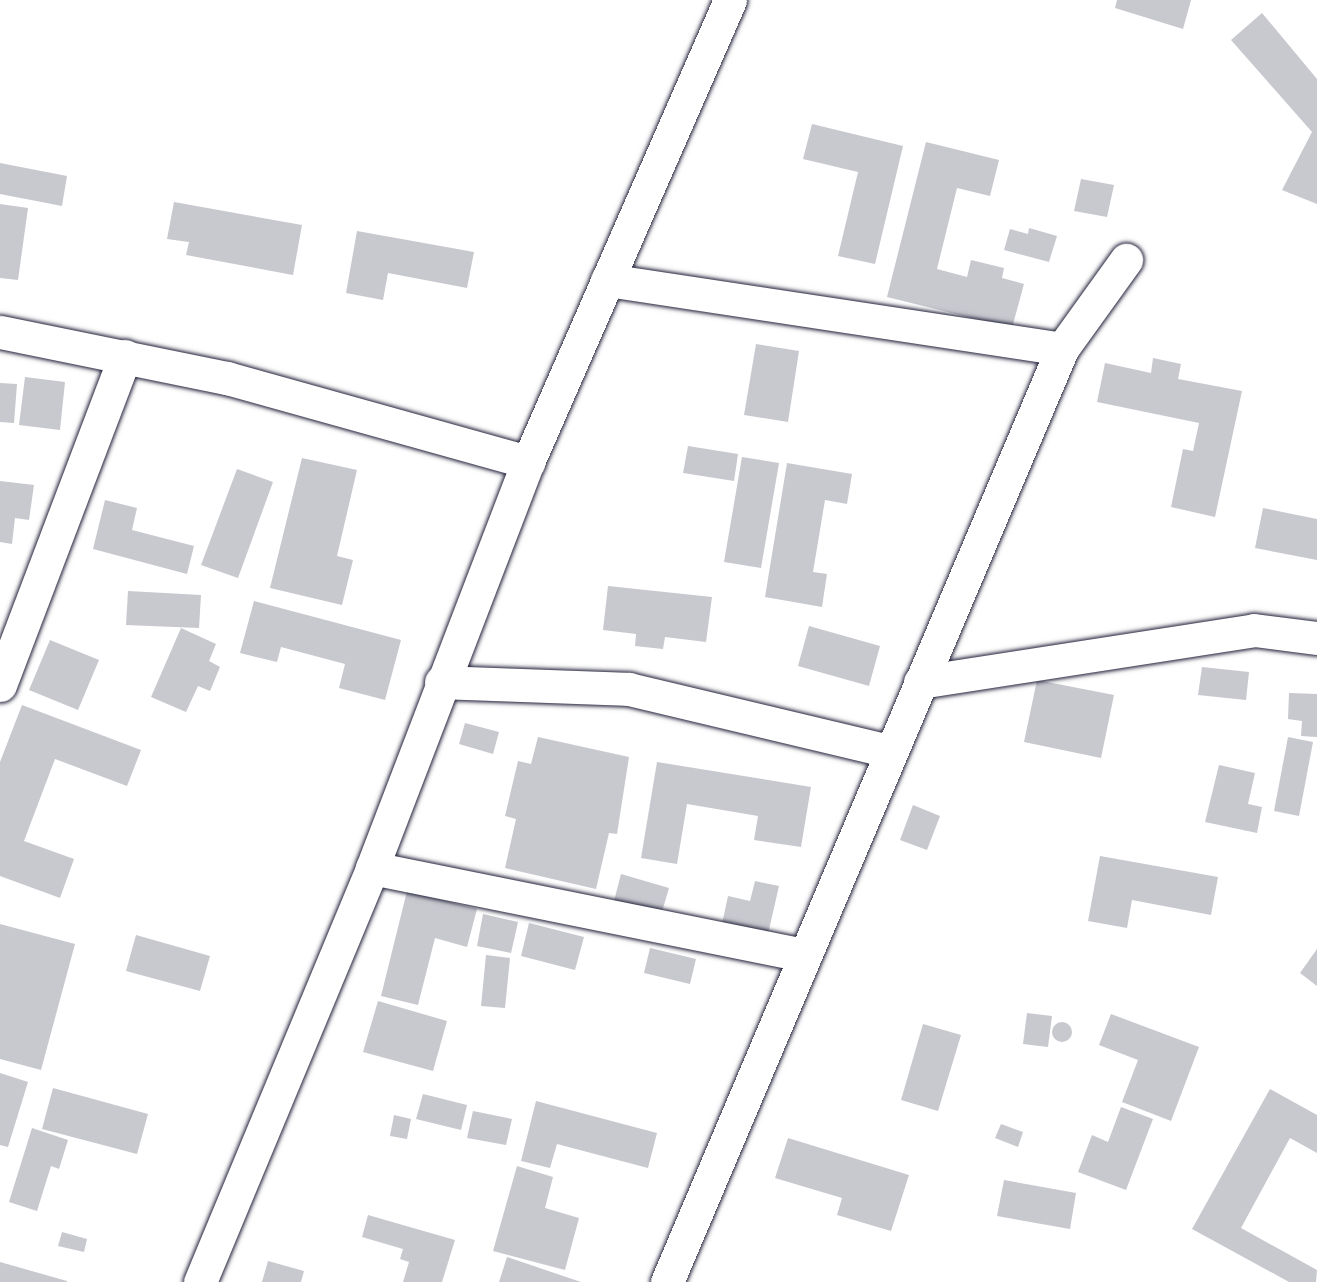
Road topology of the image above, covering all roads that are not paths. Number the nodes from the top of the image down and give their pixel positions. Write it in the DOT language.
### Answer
graph roads {
  1 [pos="730,0"];
  2 [pos="1126,260"];
  3 [pos="607,280"];
  4 [pos="0,332"];
  5 [pos="1062,350"];
  6 [pos="125,356"];
  7 [pos="528,462"];
  8 [pos="1317,638"];
  9 [pos="441,682"];
  10 [pos="920,682"];
  11 [pos="0,685"];
  12 [pos="889,751"];
  13 [pos="372,868"];
  14 [pos="802,955"];
  15 [pos="200,1282"];
  16 [pos="667,1282"];
  1 -- 3 [label="street"];
  2 -- 5 [label="street"];
  3 -- 5 [label="street"];
  3 -- 7 [label="street"];
  4 -- 6 [label="street"];
  5 -- 10 [label="street"];
  6 -- 7 [label="street"];
  6 -- 11 [label="street"];
  7 -- 9 [label="street"];
  8 -- 10 [label="street"];
  9 -- 12 [label="street"];
  9 -- 13 [label="street"];
  10 -- 12 [label="street"];
  12 -- 14 [label="street"];
  13 -- 14 [label="street"];
  13 -- 15 [label="street"];
  14 -- 16 [label="street"];
}
